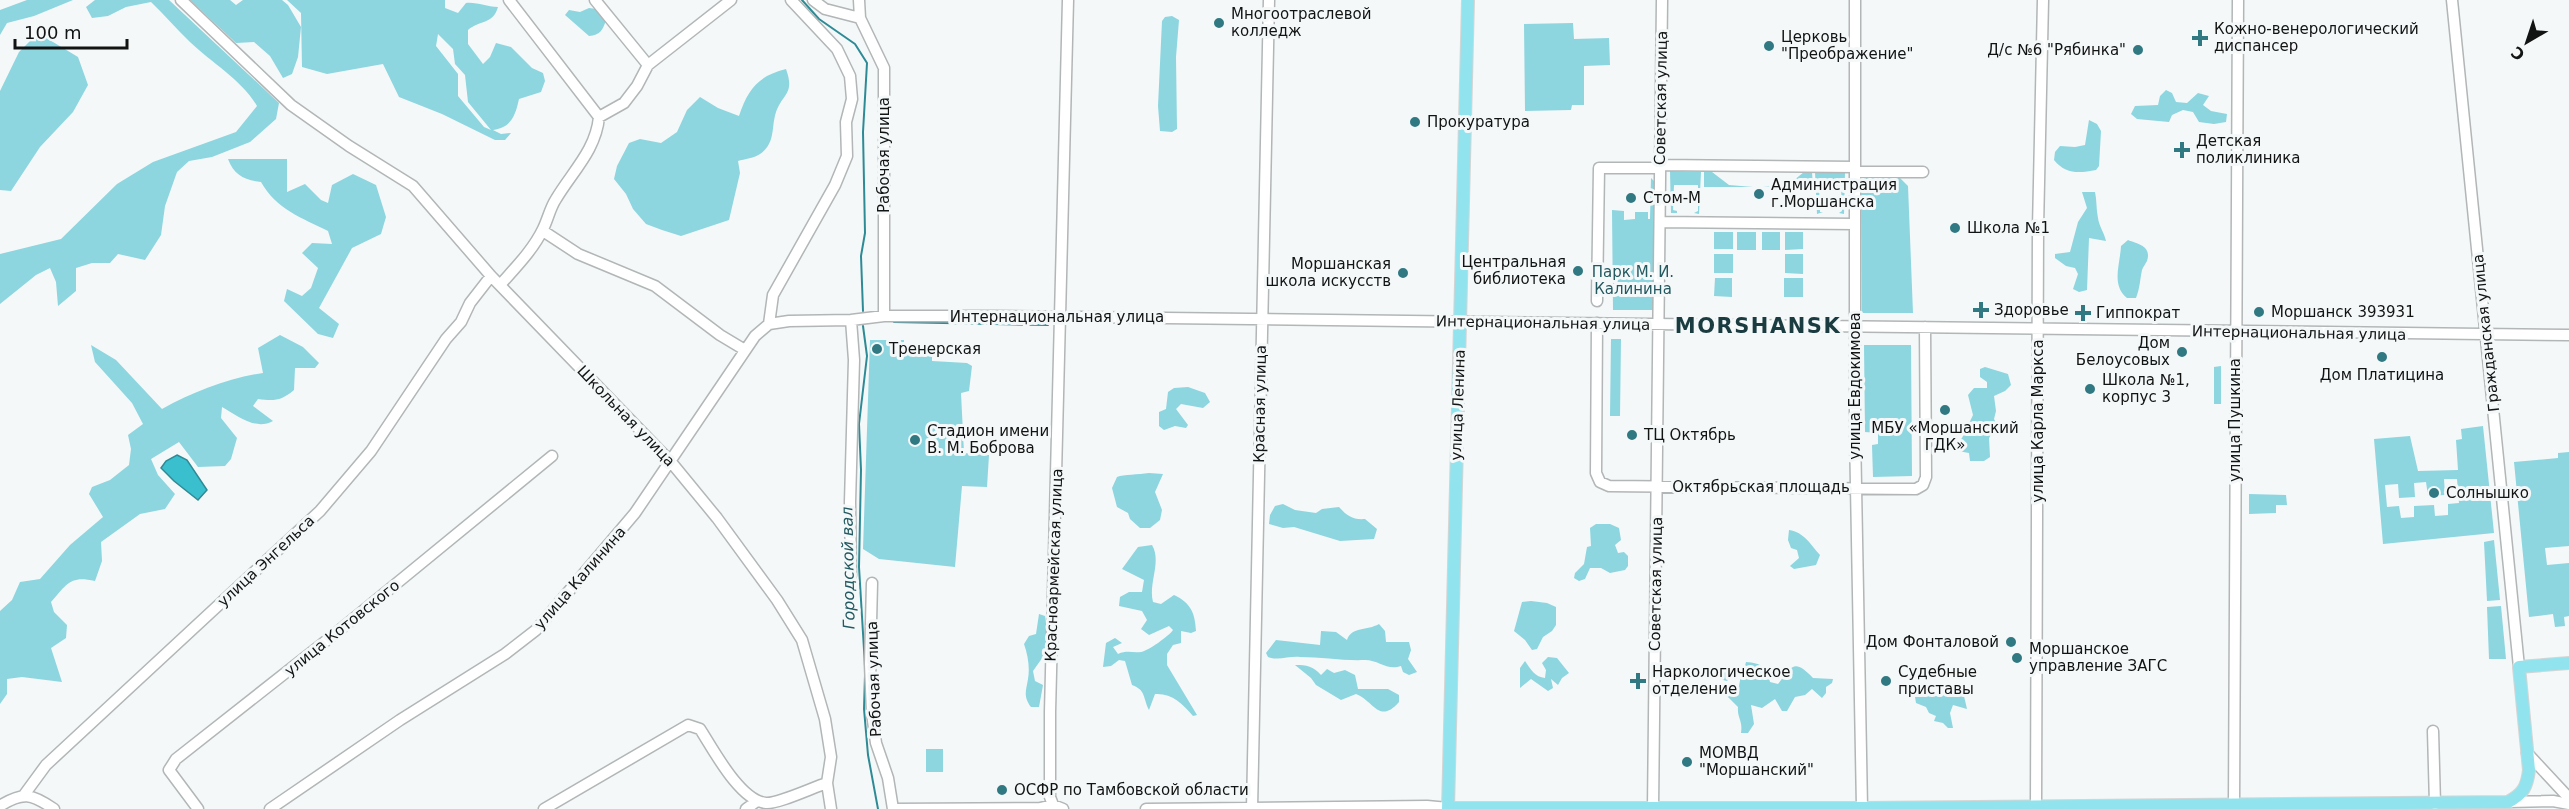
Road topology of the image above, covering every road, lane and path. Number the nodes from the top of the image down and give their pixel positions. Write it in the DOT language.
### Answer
graph roads {
  1 [pos="181,0"];
  2 [pos="509,0"];
  3 [pos="596,0"];
  4 [pos="731,0"];
  5 [pos="791,0"];
  6 [pos="813,0"];
  7 [pos="859,0"];
  8 [pos="1068,0"];
  9 [pos="1269,0"];
  10 [pos="1468,0"];
  11 [pos="1662,0"];
  12 [pos="1855,0"];
  13 [pos="2043,0"];
  14 [pos="2238,0"];
  15 [pos="2452,0"];
  16 [pos="860,18"];
  17 [pos="648,65"];
  18 [pos="599,117"];
  19 [pos="1660,167"];
  20 [pos="1856,169"];
  21 [pos="1923,172"];
  22 [pos="1660,222"];
  23 [pos="1855,224"];
  24 [pos="543,231"];
  25 [pos="491,276"];
  26 [pos="500,285"];
  27 [pos="1597,301"];
  28 [pos="884,316"];
  29 [pos="1060,317"];
  30 [pos="851,320"];
  31 [pos="1262,320"];
  32 [pos="1461,321"];
  33 [pos="1597,323"];
  34 [pos="769,324"];
  35 [pos="1659,325"];
  36 [pos="1855,327"];
  37 [pos="1925,327"];
  38 [pos="2039,328"];
  39 [pos="2235,332"];
  40 [pos="2487,335"];
  41 [pos="2569,335"];
  42 [pos="745,350"];
  43 [pos="552,456"];
  44 [pos="671,462"];
  45 [pos="1658,486"];
  46 [pos="1856,488"];
  47 [pos="851,575"];
  48 [pos="872,583"];
  49 [pos="2569,663"];
  50 [pos="2519,667"];
  51 [pos="2433,731"];
  52 [pos="2527,753"];
  53 [pos="827,783"];
  54 [pos="24,795"];
  55 [pos="2569,798"];
  56 [pos="757,801"];
  57 [pos="2508,802"];
  58 [pos="2435,804"];
  59 [pos="2569,804"];
  60 [pos="2234,805"];
  61 [pos="0,806"];
  62 [pos="2036,806"];
  63 [pos="2337,806"];
  64 [pos="1058,807"];
  65 [pos="1252,808"];
  66 [pos="1448,808"];
  67 [pos="1862,808"];
  68 [pos="54,809"];
  69 [pos="198,809"];
  70 [pos="270,809"];
  71 [pos="544,809"];
  72 [pos="746,809"];
  73 [pos="831,809"];
  74 [pos="893,809"];
  75 [pos="1146,809"];
  76 [pos="1653,809"];
  1 -- 25 [label="street, Школьная улица"];
  2 -- 18 [label="street"];
  3 -- 17 [label="street"];
  4 -- 17 [label="street"];
  5 -- 34 [label="street"];
  6 -- 16 [label="street"];
  7 -- 16 [label="street, Рабочая улица"];
  8 -- 29 [label="street, Красноармейская улица"];
  9 -- 31 [label="street, Красная улица"];
  10 -- 32 [label="main road, улица Ленина"];
  11 -- 19 [label="street, Советская улица"];
  12 -- 20 [label="street, улица Евдокимова"];
  13 -- 38 [label="street, улица Карла Маркса"];
  14 -- 39 [label="street, улица Пушкина"];
  15 -- 40 [label="street, Гражданская улица"];
  16 -- 28 [label="street, Рабочая улица"];
  17 -- 18 [label="street"];
  18 -- 24 [label="street"];
  19 -- 20 [label="street"];
  19 -- 22 [label="street, Советская улица"];
  19 -- 27 [label="street"];
  20 -- 21 [label="street"];
  20 -- 23 [label="street, улица Евдокимова"];
  22 -- 23 [label="street"];
  22 -- 35 [label="street, Советская улица"];
  23 -- 36 [label="street, улица Евдокимова"];
  24 -- 26 [label="street"];
  24 -- 42 [label="street"];
  25 -- 26 [label="street, Школьная улица"];
  25 -- 54 [label="street, улица Энгельса"];
  26 -- 44 [label="street, Школьная улица"];
  28 -- 29 [label="street, Интернациональная улица"];
  28 -- 30 [label="street, Интернациональная улица"];
  29 -- 31 [label="street, Интернациональная улица"];
  29 -- 64 [label="street, Красноармейская улица"];
  30 -- 34 [label="street, Интернациональная улица"];
  30 -- 47 [label="street"];
  31 -- 32 [label="street, Интернациональная улица"];
  31 -- 65 [label="street, Красная улица"];
  32 -- 33 [label="street, Интернациональная улица"];
  32 -- 66 [label="main road, улица Ленина"];
  33 -- 35 [label="street, Интернациональная улица"];
  33 -- 45 [label="street, Октябрьская площадь"];
  34 -- 42 [label="street, улица Калинина"];
  35 -- 36 [label="street, Интернациональная улица"];
  35 -- 45 [label="street, Советская улица"];
  36 -- 37 [label="street, Интернациональная улица"];
  36 -- 46 [label="street, улица Евдокимова"];
  37 -- 38 [label="street, Интернациональная улица"];
  37 -- 46 [label="street, Октябрьская площадь"];
  38 -- 39 [label="street, Интернациональная улица"];
  38 -- 62 [label="street, улица Карла Маркса"];
  39 -- 40 [label="street, Интернациональная улица"];
  39 -- 60 [label="street, улица Пушкина"];
  40 -- 41 [label="street, Интернациональная улица"];
  40 -- 50 [label="street, Гражданская улица"];
  42 -- 44 [label="street, улица Калинина"];
  43 -- 69 [label="street, улица Котовского"];
  44 -- 53 [label="street, Школьная улица"];
  44 -- 70 [label="street, улица Калинина"];
  45 -- 46 [label="street, Октябрьская площадь"];
  45 -- 76 [label="street, Советская улица"];
  46 -- 67 [label="street, улица Евдокимова"];
  48 -- 74 [label="street, Рабочая улица"];
  49 -- 50 [label="main road"];
  50 -- 52 [label="main road"];
  51 -- 58 [label="street"];
  52 -- 55 [label="street"];
  52 -- 57 [label="main road"];
  53 -- 56 [label="street"];
  53 -- 73 [label="street, Школьная улица"];
  54 -- 61 [label="street, улица Энгельса"];
  54 -- 68 [label="street"];
  56 -- 71 [label="street"];
  56 -- 72 [label="street"];
  57 -- 58 [label="main road"];
  57 -- 59 [label="street"];
  58 -- 63 [label="main road"];
  60 -- 62 [label="main road"];
  60 -- 63 [label="main road"];
  62 -- 67 [label="main road"];
  64 -- 74 [label="street"];
  65 -- 66 [label="street"];
  65 -- 75 [label="street"];
  66 -- 76 [label="main road"];
  67 -- 76 [label="main road"];
}
